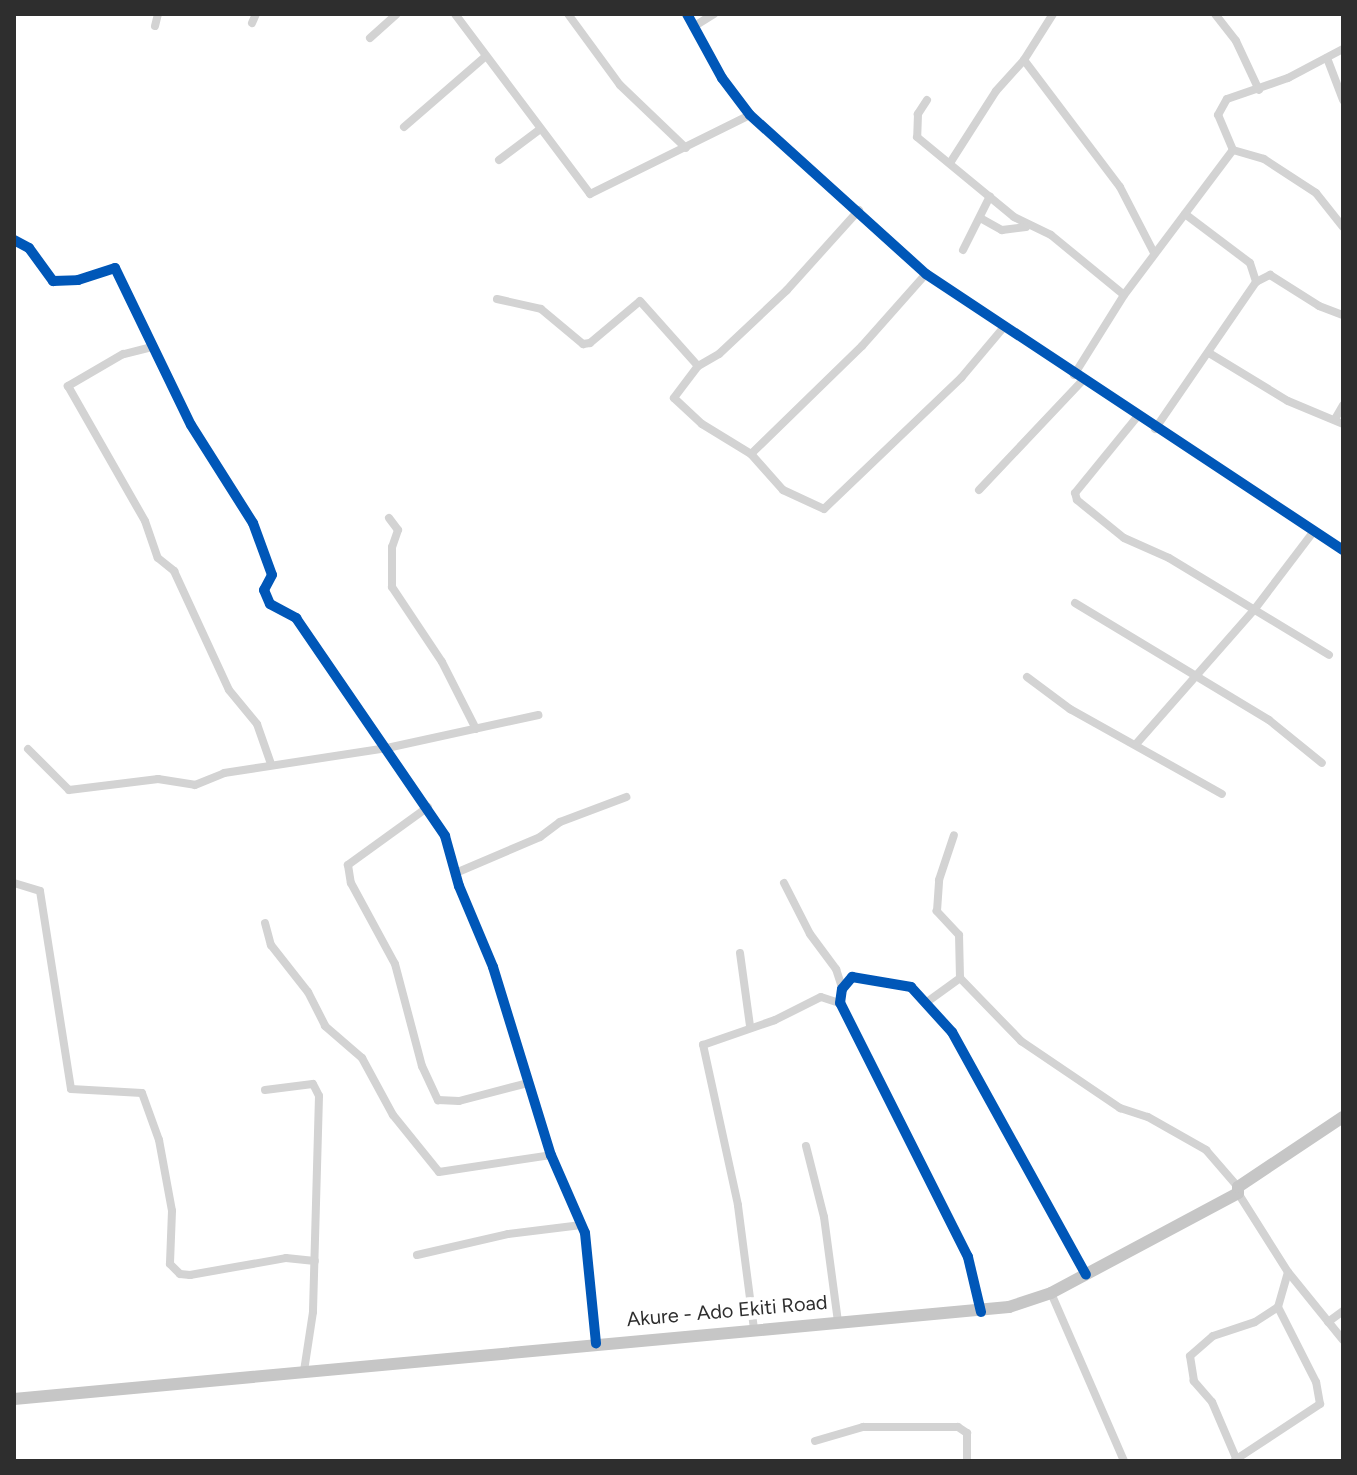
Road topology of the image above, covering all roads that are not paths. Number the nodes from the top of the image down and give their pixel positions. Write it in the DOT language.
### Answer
graph roads {
  1 [pos="158,14"];
  2 [pos="397,14"];
  3 [pos="455,14"];
  4 [pos="568,14"];
  5 [pos="687,14"];
  6 [pos="714,14"];
  7 [pos="1053,14"];
  8 [pos="1215,14"];
  9 [pos="155,26"];
  10 [pos="693,27"];
  11 [pos="370,38"];
  12 [pos="1343,49"];
  13 [pos="486,56"];
  14 [pos="1327,58"];
  15 [pos="1024,60"];
  16 [pos="1259,90"];
  17 [pos="927,100"];
  18 [pos="1343,100"];
  19 [pos="750,115"];
  20 [pos="404,127"];
  21 [pos="539,130"];
  22 [pos="686,148"];
  23 [pos="1233,150"];
  24 [pos="499,160"];
  25 [pos="950,163"];
  26 [pos="990,196"];
  27 [pos="1343,204"];
  28 [pos="859,210"];
  29 [pos="1335,211"];
  30 [pos="1185,214"];
  31 [pos="982,219"];
  32 [pos="1027,227"];
  33 [pos="1343,227"];
  34 [pos="14,240"];
  35 [pos="963,250"];
  36 [pos="1154,253"];
  37 [pos="926,274"];
  38 [pos="1256,282"];
  39 [pos="1124,295"];
  40 [pos="497,299"];
  41 [pos="1343,315"];
  42 [pos="1004,327"];
  43 [pos="152,347"];
  44 [pos="1209,353"];
  45 [pos="698,366"];
  46 [pos="1078,378"];
  47 [pos="1343,405"];
  48 [pos="1137,417"];
  49 [pos="1339,421"];
  50 [pos="1155,429"];
  51 [pos="751,454"];
  52 [pos="979,490"];
  53 [pos="389,518"];
  54 [pos="1314,531"];
  55 [pos="1343,550"];
  56 [pos="1075,603"];
  57 [pos="1254,610"];
  58 [pos="1329,655"];
  59 [pos="1195,675"];
  60 [pos="1027,677"];
  61 [pos="538,715"];
  62 [pos="476,729"];
  63 [pos="1137,743"];
  64 [pos="387,748"];
  65 [pos="28,749"];
  66 [pos="1322,763"];
  67 [pos="271,764"];
  68 [pos="1222,794"];
  69 [pos="626,797"];
  70 [pos="428,807"];
  71 [pos="954,835"];
  72 [pos="458,872"];
  73 [pos="14,883"];
  74 [pos="784,883"];
  75 [pos="265,923"];
  76 [pos="740,953"];
  77 [pos="836,969"];
  78 [pos="852,977"];
  79 [pos="960,978"];
  80 [pos="842,989"];
  81 [pos="927,1002"];
  82 [pos="840,1003"];
  83 [pos="750,1026"];
  84 [pos="528,1083"];
  85 [pos="265,1090"];
  86 [pos="1343,1117"];
  87 [pos="806,1146"];
  88 [pos="551,1155"];
  89 [pos="1238,1190"];
  90 [pos="581,1225"];
  91 [pos="417,1255"];
  92 [pos="315,1261"];
  93 [pos="1288,1272"];
  94 [pos="1086,1275"];
  95 [pos="1051,1293"];
  96 [pos="1278,1307"];
  97 [pos="1343,1311"];
  98 [pos="981,1312"];
  99 [pos="838,1322"];
  100 [pos="1328,1322"];
  101 [pos="754,1329"];
  102 [pos="1343,1340"];
  103 [pos="596,1343"];
  104 [pos="304,1371"];
  105 [pos="14,1399"];
  106 [pos="815,1441"];
  107 [pos="1235,1459"];
  108 [pos="967,1461"];
  109 [pos="1124,1461"];
  1 -- 9 [label="street"];
  2 -- 11 [label="street"];
  3 -- 13 [label="street"];
  4 -- 22 [label="street"];
  5 -- 10 [label="street"];
  6 -- 10 [label="street"];
  7 -- 15 [label="street"];
  8 -- 16 [label="street"];
  10 -- 19 [label="street"];
  12 -- 14 [label="street"];
  13 -- 20 [label="street"];
  13 -- 21 [label="street"];
  14 -- 16 [label="street"];
  14 -- 18 [label="street"];
  15 -- 25 [label="street"];
  15 -- 36 [label="street"];
  16 -- 23 [label="street"];
  17 -- 25 [label="street"];
  19 -- 22 [label="street"];
  19 -- 28 [label="street"];
  21 -- 22 [label="street"];
  21 -- 24 [label="street"];
  23 -- 29 [label="street"];
  23 -- 30 [label="street"];
  25 -- 26 [label="street"];
  26 -- 31 [label="street"];
  26 -- 32 [label="street"];
  27 -- 29 [label="street"];
  28 -- 37 [label="street"];
  28 -- 45 [label="street"];
  29 -- 33 [label="street"];
  30 -- 36 [label="street"];
  30 -- 38 [label="street"];
  31 -- 32 [label="street"];
  31 -- 35 [label="street"];
  32 -- 39 [label="street"];
  34 -- 43 [label="street"];
  36 -- 39 [label="street"];
  37 -- 42 [label="street"];
  37 -- 51 [label="street"];
  38 -- 41 [label="street"];
  38 -- 44 [label="street"];
  39 -- 46 [label="street"];
  40 -- 45 [label="street"];
  42 -- 46 [label="street"];
  42 -- 51 [label="street"];
  43 -- 64 [label="street"];
  43 -- 67 [label="street"];
  44 -- 49 [label="street"];
  44 -- 50 [label="street"];
  45 -- 51 [label="street"];
  46 -- 48 [label="street"];
  46 -- 52 [label="street"];
  47 -- 49 [label="street"];
  48 -- 50 [label="street"];
  48 -- 57 [label="street"];
  50 -- 54 [label="street"];
  53 -- 62 [label="street"];
  54 -- 55 [label="street"];
  54 -- 57 [label="street"];
  56 -- 59 [label="street"];
  57 -- 58 [label="street"];
  57 -- 59 [label="street"];
  59 -- 63 [label="street"];
  59 -- 66 [label="street"];
  60 -- 63 [label="street"];
  61 -- 62 [label="street"];
  62 -- 64 [label="street"];
  63 -- 68 [label="street"];
  64 -- 67 [label="street"];
  64 -- 70 [label="street"];
  65 -- 67 [label="street"];
  69 -- 72 [label="street"];
  70 -- 72 [label="street"];
  70 -- 84 [label="street"];
  71 -- 79 [label="street"];
  72 -- 84 [label="street"];
  73 -- 92 [label="street"];
  74 -- 77 [label="street"];
  75 -- 88 [label="street"];
  76 -- 83 [label="street"];
  77 -- 78 [label="street"];
  77 -- 80 [label="street"];
  78 -- 80 [label="street"];
  78 -- 81 [label="street"];
  79 -- 81 [label="street"];
  79 -- 89 [label="street"];
  80 -- 82 [label="street"];
  81 -- 94 [label="street"];
  82 -- 83 [label="street"];
  82 -- 98 [label="street"];
  83 -- 101 [label="street"];
  84 -- 88 [label="street"];
  85 -- 92 [label="street"];
  86 -- 89 [label="main road, Akure - Ado Ekiti Road"];
  87 -- 99 [label="street"];
  88 -- 90 [label="street"];
  89 -- 93 [label="street"];
  89 -- 94 [label="main road, Akure - Ado Ekiti Road"];
  90 -- 91 [label="street"];
  90 -- 103 [label="street"];
  92 -- 104 [label="street"];
  93 -- 96 [label="street"];
  93 -- 100 [label="street"];
  94 -- 95 [label="main road, Akure - Ado Ekiti Road"];
  95 -- 98 [label="main road, Akure - Ado Ekiti Road"];
  95 -- 109 [label="street"];
  96 -- 107 [label="street"];
  96 -- 107 [label="street"];
  97 -- 100 [label="street"];
  98 -- 99 [label="main road, Akure - Ado Ekiti Road"];
  99 -- 101 [label="main road, Akure - Ado Ekiti Road"];
  100 -- 102 [label="street"];
  101 -- 103 [label="main road, Akure - Ado Ekiti Road"];
  103 -- 104 [label="main road, Akure - Ado Ekiti Road"];
  104 -- 105 [label="main road, Akure - Ado Ekiti Road"];
  106 -- 108 [label="street"];
}
